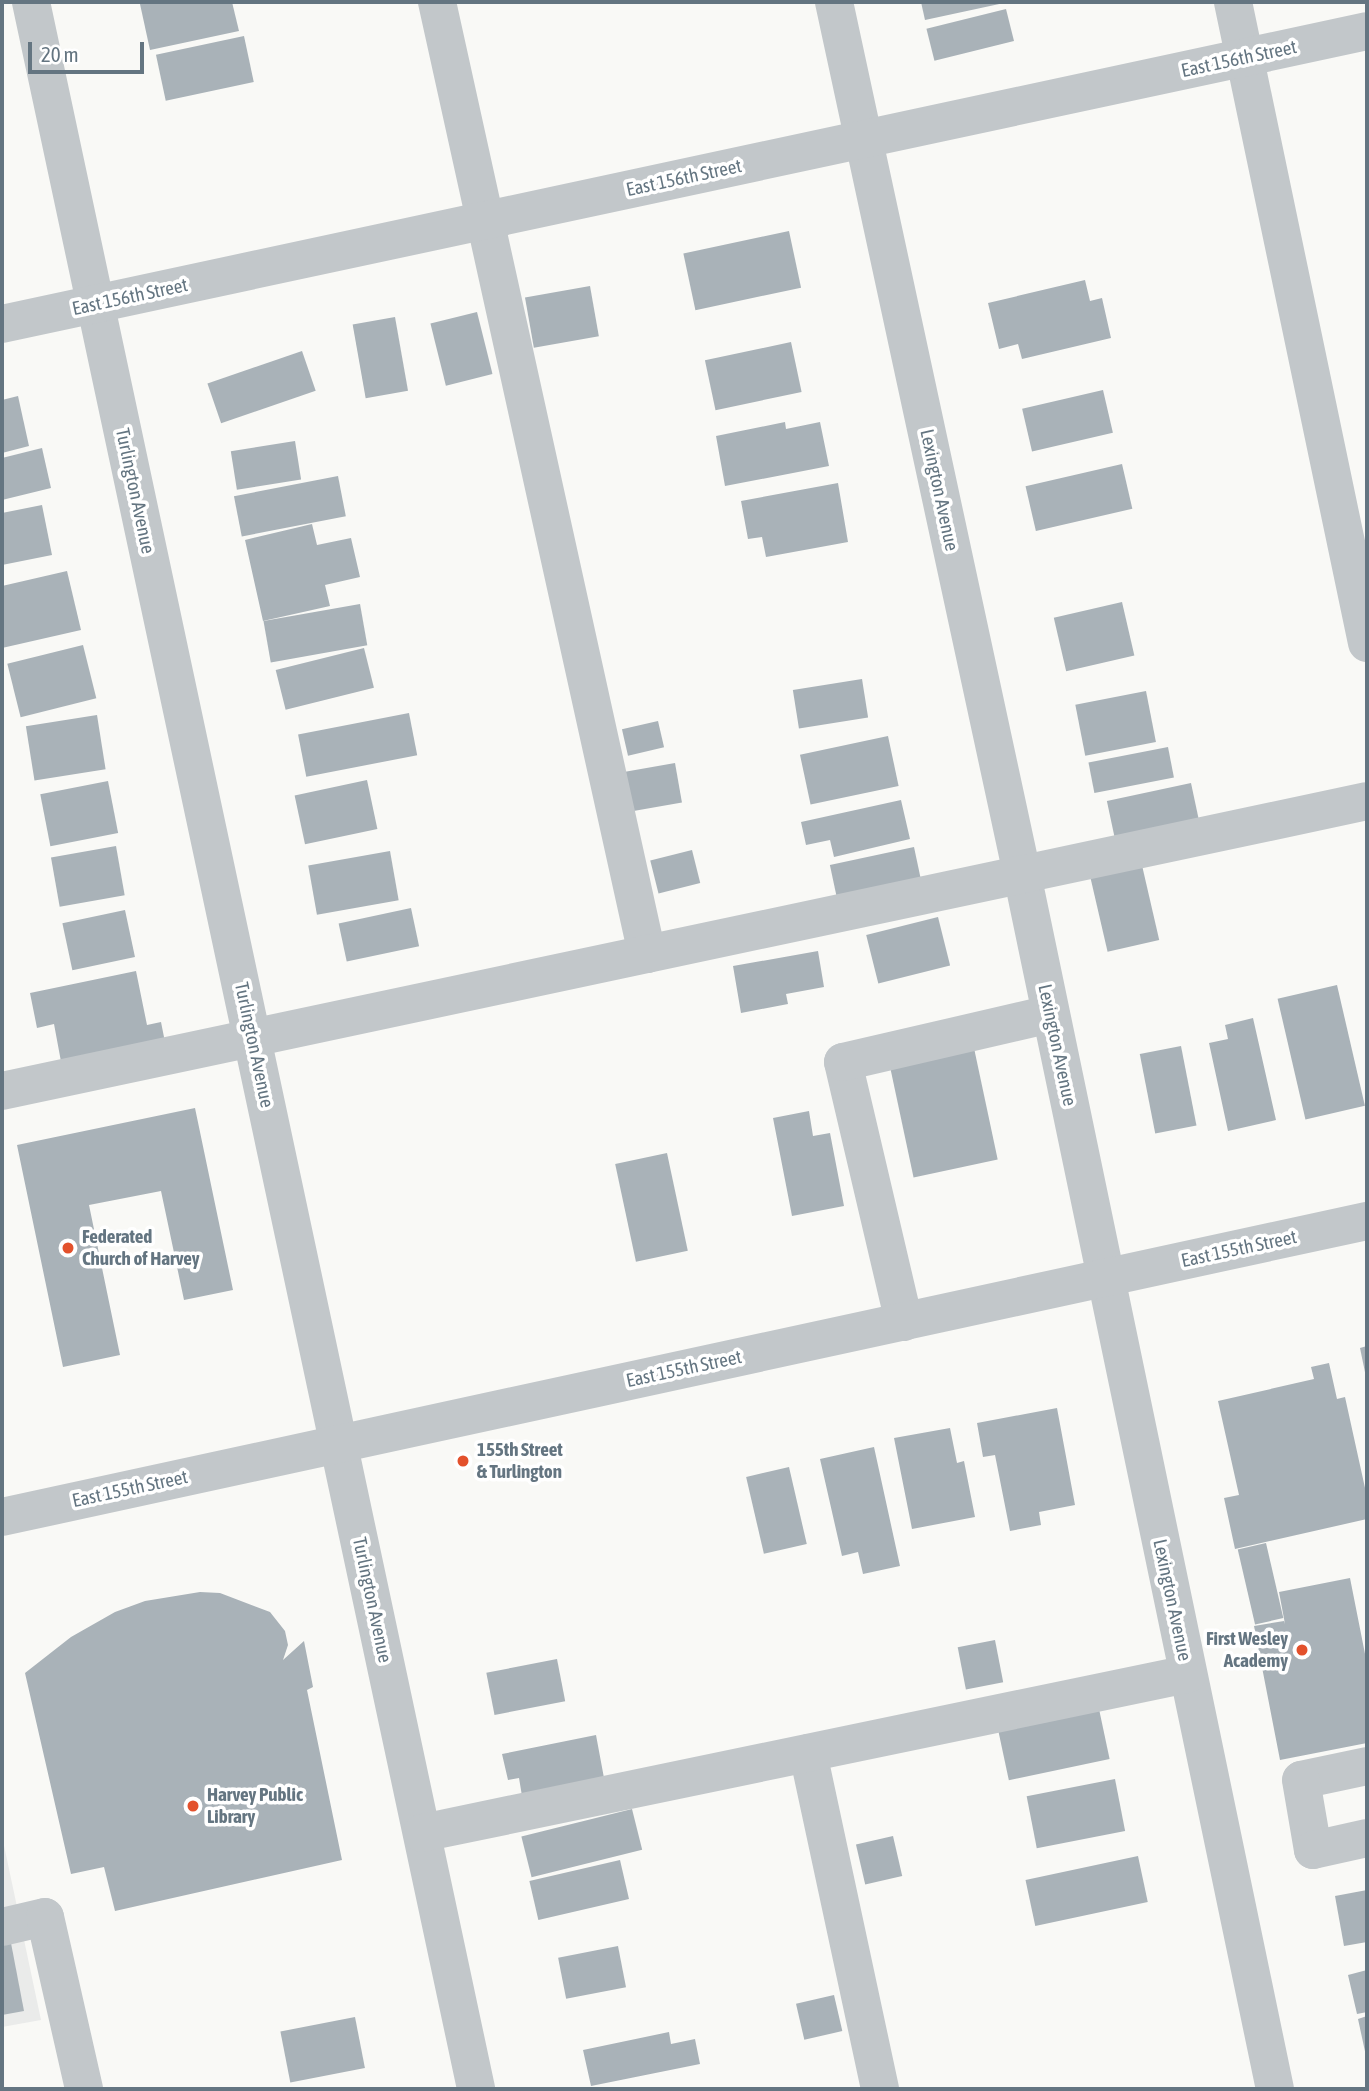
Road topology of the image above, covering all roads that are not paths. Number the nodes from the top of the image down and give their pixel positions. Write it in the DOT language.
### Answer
graph roads {
  1 [pos="31,2"];
  2 [pos="437,2"];
  3 [pos="834,2"];
  4 [pos="1233,2"];
  5 [pos="1367,31"];
  6 [pos="1244,58"];
  7 [pos="863,139"];
  8 [pos="485,221"];
  9 [pos="95,304"];
  10 [pos="2,324"];
  11 [pos="1367,643"];
  12 [pos="1367,801"];
  13 [pos="1022,874"];
  14 [pos="647,954"];
  15 [pos="1051,1014"];
  16 [pos="252,1038"];
  17 [pos="2,1091"];
  18 [pos="1367,1222"];
  19 [pos="1106,1278"];
  20 [pos="904,1322"];
  21 [pos="338,1444"];
  22 [pos="2,1517"];
  23 [pos="1188,1674"];
  24 [pos="808,1753"];
  25 [pos="1367,1766"];
  26 [pos="422,1833"];
  27 [pos="1367,1838"];
  28 [pos="2,1927"];
  29 [pos="83,2089"];
  30 [pos="476,2089"];
  31 [pos="880,2089"];
  32 [pos="1275,2089"];
  1 -- 9 [label="street, Turlington Avenue"];
  2 -- 8 [label="street"];
  3 -- 7 [label="street, Lexington Avenue"];
  4 -- 6 [label="street"];
  5 -- 6 [label="street, East 156th Street"];
  6 -- 7 [label="street, East 156th Street"];
  6 -- 11 [label="street"];
  7 -- 8 [label="street, East 156th Street"];
  7 -- 13 [label="street, Lexington Avenue"];
  8 -- 9 [label="street, East 156th Street"];
  8 -- 14 [label="street"];
  9 -- 10 [label="street, East 156th Street"];
  9 -- 16 [label="street, Turlington Avenue"];
  12 -- 13 [label="street"];
  13 -- 14 [label="street"];
  13 -- 15 [label="street, Lexington Avenue"];
  14 -- 16 [label="street"];
  15 -- 19 [label="street, Lexington Avenue"];
  15 -- 20 [label="street"];
  16 -- 17 [label="street"];
  16 -- 21 [label="street, Turlington Avenue"];
  18 -- 19 [label="street, East 155th Street"];
  19 -- 20 [label="street, East 155th Street"];
  19 -- 23 [label="street, Lexington Avenue"];
  20 -- 21 [label="street, East 155th Street"];
  21 -- 22 [label="street, East 155th Street"];
  21 -- 26 [label="street, Turlington Avenue"];
  23 -- 24 [label="street"];
  23 -- 32 [label="street, Lexington Avenue"];
  24 -- 26 [label="street"];
  24 -- 31 [label="street"];
  25 -- 27 [label="street"];
  26 -- 30 [label="street, Turlington Avenue"];
  28 -- 29 [label="street"];
}
